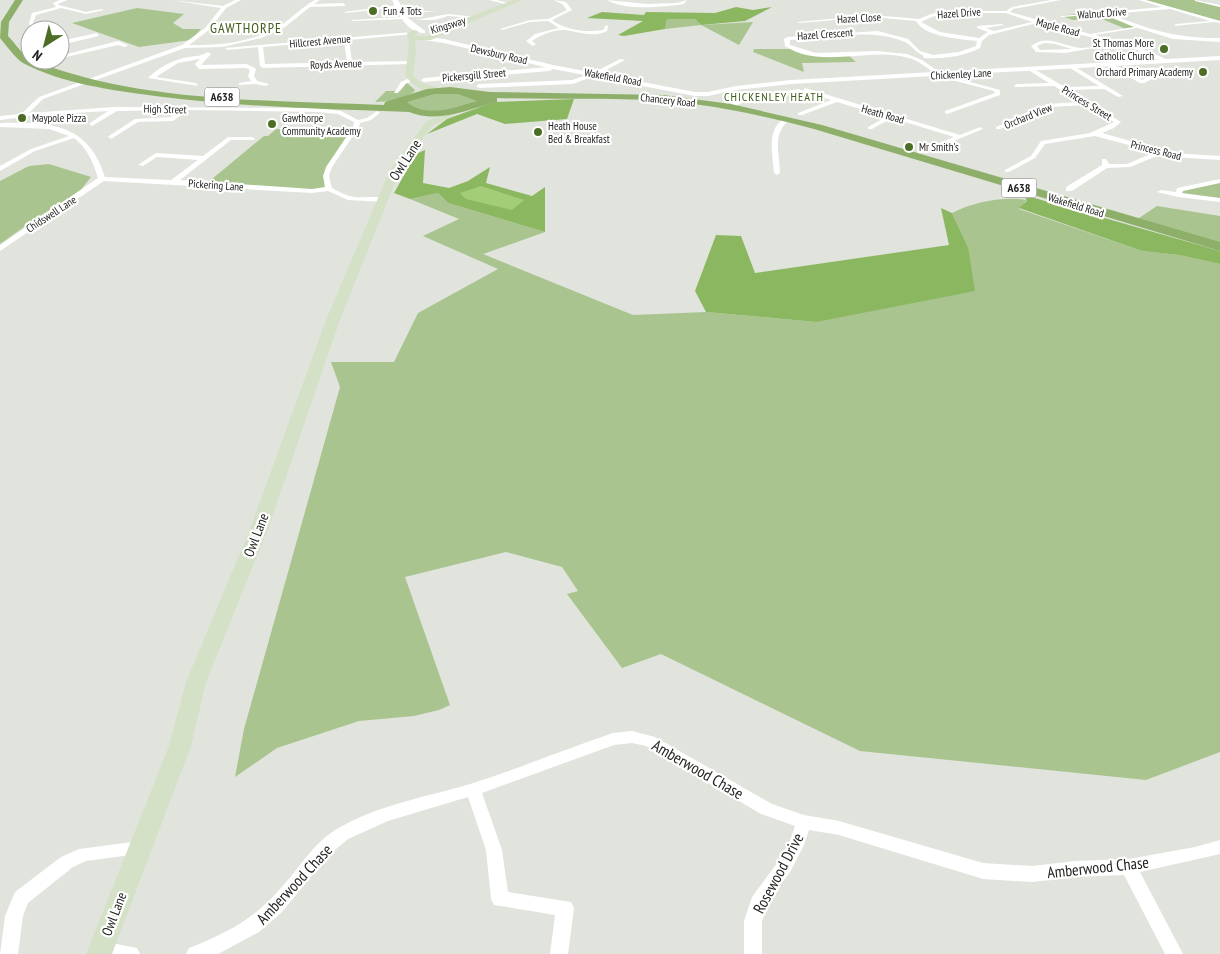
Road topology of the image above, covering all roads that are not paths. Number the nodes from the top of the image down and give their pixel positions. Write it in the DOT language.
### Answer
graph roads {
  1 [pos="20,0"];
  2 [pos="31,0"];
  3 [pos="65,0"];
  4 [pos="172,0"];
  5 [pos="239,0"];
  6 [pos="318,0"];
  7 [pos="491,0"];
  8 [pos="519,0"];
  9 [pos="556,0"];
  10 [pos="609,0"];
  11 [pos="684,0"];
  12 [pos="1059,0"];
  13 [pos="1141,0"];
  14 [pos="1197,0"];
  15 [pos="387,1"];
  16 [pos="398,4"];
  17 [pos="508,4"];
  18 [pos="307,6"];
  19 [pos="344,6"];
  20 [pos="1220,6"];
  21 [pos="61,7"];
  22 [pos="224,7"];
  23 [pos="432,8"];
  24 [pos="1171,8"];
  25 [pos="102,10"];
  26 [pos="441,11"];
  27 [pos="346,12"];
  28 [pos="1008,12"];
  29 [pos="86,13"];
  30 [pos="1104,13"];
  31 [pos="20,14"];
  32 [pos="1062,16"];
  33 [pos="72,17"];
  34 [pos="473,17"];
  35 [pos="402,18"];
  36 [pos="32,20"];
  37 [pos="351,20"];
  38 [pos="418,20"];
  39 [pos="549,20"];
  40 [pos="920,20"];
  41 [pos="799,22"];
  42 [pos="1037,22"];
  43 [pos="1219,22"];
  44 [pos="614,25"];
  45 [pos="1176,25"];
  46 [pos="502,27"];
  47 [pos="1013,27"];
  48 [pos="565,28"];
  49 [pos="1140,28"];
  50 [pos="88,32"];
  51 [pos="992,32"];
  52 [pos="588,34"];
  53 [pos="412,35"];
  54 [pos="427,35"];
  55 [pos="1088,35"];
  56 [pos="346,38"];
  57 [pos="584,39"];
  58 [pos="70,40"];
  59 [pos="111,40"];
  60 [pos="980,40"];
  61 [pos="1220,40"];
  62 [pos="520,41"];
  63 [pos="118,43"];
  64 [pos="1120,43"];
  65 [pos="125,45"];
  66 [pos="184,46"];
  67 [pos="260,46"];
  68 [pos="214,48"];
  69 [pos="228,48"];
  70 [pos="1078,49"];
  71 [pos="918,52"];
  72 [pos="70,53"];
  73 [pos="900,54"];
  74 [pos="70,56"];
  75 [pos="931,56"];
  76 [pos="206,57"];
  77 [pos="1220,58"];
  78 [pos="77,59"];
  79 [pos="916,59"];
  80 [pos="622,60"];
  81 [pos="1166,61"];
  82 [pos="410,62"];
  83 [pos="350,64"];
  84 [pos="612,65"];
  85 [pos="1111,65"];
  86 [pos="553,67"];
  87 [pos="628,67"];
  88 [pos="1072,67"];
  89 [pos="67,70"];
  90 [pos="1032,70"];
  91 [pos="595,74"];
  92 [pos="940,75"];
  93 [pos="1152,77"];
  94 [pos="412,79"];
  95 [pos="255,82"];
  96 [pos="825,83"];
  97 [pos="241,84"];
  98 [pos="266,84"];
  99 [pos="1055,84"];
  100 [pos="196,85"];
  101 [pos="479,86"];
  102 [pos="1016,86"];
  103 [pos="421,87"];
  104 [pos="1105,87"];
  105 [pos="1064,89"];
  106 [pos="805,90"];
  107 [pos="396,92"];
  108 [pos="469,94"];
  109 [pos="1120,96"];
  110 [pos="515,97"];
  111 [pos="836,100"];
  112 [pos="1088,103"];
  113 [pos="478,104"];
  114 [pos="800,104"];
  115 [pos="408,105"];
  116 [pos="728,107"];
  117 [pos="115,108"];
  118 [pos="815,108"];
  119 [pos="186,109"];
  120 [pos="947,112"];
  121 [pos="377,113"];
  122 [pos="800,114"];
  123 [pos="23,115"];
  124 [pos="14,116"];
  125 [pos="892,116"];
  126 [pos="0,118"];
  127 [pos="427,119"];
  128 [pos="787,119"];
  129 [pos="869,120"];
  130 [pos="357,122"];
  131 [pos="879,122"];
  132 [pos="92,124"];
  133 [pos="0,125"];
  134 [pos="8,125"];
  135 [pos="969,126"];
  136 [pos="818,127"];
  137 [pos="870,128"];
  138 [pos="998,128"];
  139 [pos="1093,133"];
  140 [pos="74,136"];
  141 [pos="111,137"];
  142 [pos="961,137"];
  143 [pos="252,139"];
  144 [pos="101,145"];
  145 [pos="92,150"];
  146 [pos="942,150"];
  147 [pos="1161,152"];
  148 [pos="204,158"];
  149 [pos="1220,158"];
  150 [pos="140,165"];
  151 [pos="0,169"];
  152 [pos="786,169"];
  153 [pos="1007,171"];
  154 [pos="102,179"];
  155 [pos="1220,181"];
  156 [pos="173,182"];
  157 [pos="1076,184"];
  158 [pos="1090,188"];
  159 [pos="329,189"];
  160 [pos="1069,189"];
  161 [pos="1160,192"];
  162 [pos="1178,195"];
  163 [pos="383,200"];
  164 [pos="1220,200"];
  165 [pos="1220,247"];
  166 [pos="0,249"];
  167 [pos="473,789"];
  168 [pos="804,822"];
  169 [pos="1220,847"];
  170 [pos="140,848"];
  171 [pos="1129,867"];
  172 [pos="100,952"];
  173 [pos="9,954"];
  174 [pos="130,954"];
  175 [pos="195,954"];
  176 [pos="559,954"];
  177 [pos="753,954"];
  178 [pos="1174,954"];
  1 -- 115 [label="highway, A638"];
  2 -- 31 [label="highway"];
  3 -- 21 [label="street"];
  4 -- 22 [label="street"];
  5 -- 22 [label="street"];
  6 -- 18 [label="street"];
  7 -- 17 [label="street"];
  8 -- 17 [label="main road, Kingsway"];
  9 -- 39 [label="street"];
  10 -- 11 [label="street"];
  12 -- 28 [label="street"];
  13 -- 24 [label="street"];
  14 -- 20 [label="street"];
  15 -- 16 [label="street"];
  16 -- 26 [label="street"];
  16 -- 27 [label="street"];
  16 -- 35 [label="street"];
  17 -- 34 [label="main road, Kingsway"];
  18 -- 19 [label="street"];
  18 -- 68 [label="street"];
  21 -- 29 [label="street"];
  21 -- 36 [label="street"];
  22 -- 66 [label="street"];
  23 -- 26 [label="street"];
  24 -- 30 [label="street, Walnut Drive"];
  24 -- 43 [label="street"];
  25 -- 29 [label="street"];
  26 -- 34 [label="street"];
  26 -- 38 [label="street"];
  28 -- 40 [label="street, Hazel Drive"];
  28 -- 42 [label="street, Maple Road"];
  29 -- 33 [label="street"];
  30 -- 32 [label="street, Walnut Drive"];
  30 -- 49 [label="street"];
  34 -- 54 [label="main road, Kingsway"];
  35 -- 37 [label="street"];
  35 -- 53 [label="street"];
  39 -- 46 [label="street"];
  39 -- 48 [label="street"];
  40 -- 41 [label="street, Hazel Close"];
  40 -- 60 [label="street, Hazel Drive"];
  42 -- 47 [label="street"];
  42 -- 55 [label="street, Maple Road"];
  43 -- 45 [label="street"];
  44 -- 52 [label="street"];
  47 -- 51 [label="street"];
  47 -- 51 [label="street"];
  48 -- 52 [label="street"];
  48 -- 62 [label="street"];
  49 -- 55 [label="street"];
  49 -- 61 [label="street"];
  50 -- 58 [label="street"];
  51 -- 60 [label="street"];
  52 -- 57 [label="street"];
  53 -- 54 [label="main road"];
  53 -- 54 [label="main road"];
  53 -- 56 [label="street, Hillcrest Avenue"];
  53 -- 82 [label="main road"];
  54 -- 86 [label="street, Dewsbury Road"];
  55 -- 64 [label="street, Maple Road"];
  56 -- 67 [label="street, Hillcrest Avenue"];
  56 -- 83 [label="street"];
  59 -- 63 [label="street"];
  60 -- 75 [label="street"];
  63 -- 65 [label="street"];
  63 -- 72 [label="street"];
  64 -- 70 [label="street"];
  64 -- 81 [label="street, Maple Road"];
  66 -- 68 [label="street"];
  66 -- 123 [label="street"];
  67 -- 69 [label="street, Hillcrest Avenue"];
  67 -- 83 [label="street, Royds Avenue"];
  68 -- 76 [label="street"];
  70 -- 70 [label="street"];
  71 -- 73 [label="street, Hazel Crescent"];
  71 -- 73 [label="street, Hazel Crescent"];
  71 -- 75 [label="street, Hazel Crescent"];
  73 -- 79 [label="street, Hazel Crescent"];
  74 -- 78 [label="street"];
  75 -- 79 [label="street"];
  76 -- 95 [label="street"];
  76 -- 100 [label="street"];
  77 -- 81 [label="street, Chickenley Lane"];
  79 -- 92 [label="street, Hazel Crescent"];
  80 -- 84 [label="street"];
  81 -- 85 [label="street, Chickenley Lane"];
  82 -- 83 [label="street, Royds Avenue"];
  82 -- 94 [label="main road"];
  84 -- 87 [label="street"];
  84 -- 91 [label="street"];
  85 -- 88 [label="street, Chickenley Lane"];
  85 -- 93 [label="street"];
  86 -- 91 [label="street, Wakefield Road"];
  86 -- 103 [label="street, Pickersgill Street"];
  88 -- 90 [label="street, Chickenley Lane"];
  88 -- 104 [label="street"];
  89 -- 115 [label="highway, A638"];
  90 -- 92 [label="street, Chickenley Lane"];
  90 -- 99 [label="street, Princess Street"];
  91 -- 96 [label="street, Wakefield Road"];
  91 -- 101 [label="street"];
  92 -- 96 [label="street, Chickenley Lane"];
  92 -- 120 [label="street, Hazel Crescent"];
  94 -- 103 [label="main road"];
  94 -- 107 [label="street"];
  95 -- 97 [label="street"];
  95 -- 98 [label="street"];
  96 -- 106 [label="street"];
  99 -- 102 [label="street"];
  99 -- 105 [label="street, Princess Street"];
  103 -- 108 [label="highway, A638"];
  103 -- 115 [label="highway, A638"];
  104 -- 105 [label="street"];
  104 -- 109 [label="street"];
  105 -- 112 [label="street, Princess Street"];
  106 -- 111 [label="street, Heath Road"];
  106 -- 116 [label="street"];
  108 -- 110 [label="highway, Chancery Road / A638"];
  108 -- 113 [label="highway"];
  110 -- 113 [label="highway, Chancery Road / A638"];
  110 -- 116 [label="highway, Chancery Road / A638"];
  111 -- 118 [label="street"];
  111 -- 125 [label="street, Heath Road"];
  112 -- 138 [label="street, Orchard View"];
  112 -- 139 [label="street, Princess Street"];
  113 -- 127 [label="highway, A638"];
  114 -- 118 [label="street"];
  115 -- 127 [label="highway, A638"];
  116 -- 128 [label="highway, Chancery Road / A638"];
  117 -- 119 [label="street, High Street"];
  117 -- 123 [label="street, High Street"];
  117 -- 132 [label="street"];
  118 -- 122 [label="street"];
  119 -- 130 [label="street, High Street"];
  119 -- 141 [label="street"];
  121 -- 130 [label="street"];
  123 -- 124 [label="street, High Street"];
  124 -- 126 [label="street, High Street"];
  124 -- 134 [label="street"];
  125 -- 131 [label="street"];
  125 -- 142 [label="street, Heath Road"];
  127 -- 163 [label="main road, Owl Lane"];
  128 -- 136 [label="highway, Chancery Road / A638"];
  128 -- 152 [label="street"];
  129 -- 131 [label="street"];
  130 -- 159 [label="street"];
  131 -- 137 [label="street"];
  133 -- 134 [label="street"];
  134 -- 140 [label="street"];
  135 -- 142 [label="street"];
  136 -- 165 [label="highway, Wakefield Road / A638"];
  139 -- 147 [label="street, Princess Road"];
  139 -- 153 [label="street"];
  140 -- 145 [label="street"];
  140 -- 151 [label="street"];
  142 -- 146 [label="street"];
  143 -- 148 [label="street"];
  144 -- 145 [label="street"];
  145 -- 154 [label="street"];
  147 -- 149 [label="street, Princess Road"];
  147 -- 157 [label="street"];
  148 -- 150 [label="street"];
  148 -- 156 [label="street"];
  154 -- 156 [label="street, Pickering Lane"];
  154 -- 166 [label="street, Chidswell Lane"];
  155 -- 162 [label="street"];
  156 -- 159 [label="street, Pickering Lane"];
  157 -- 158 [label="street"];
  157 -- 160 [label="street"];
  159 -- 163 [label="street"];
  161 -- 162 [label="street"];
  162 -- 164 [label="street"];
  163 -- 170 [label="main road, Owl Lane"];
  167 -- 168 [label="street, Amberwood Chase"];
  167 -- 175 [label="street, Amberwood Chase"];
  167 -- 176 [label="street"];
  168 -- 171 [label="street, Amberwood Chase"];
  168 -- 177 [label="street, Rosewood Drive"];
  169 -- 171 [label="street, Amberwood Chase"];
  170 -- 172 [label="main road, Owl Lane"];
  170 -- 173 [label="street"];
  171 -- 178 [label="street"];
  172 -- 174 [label="street"];
}
